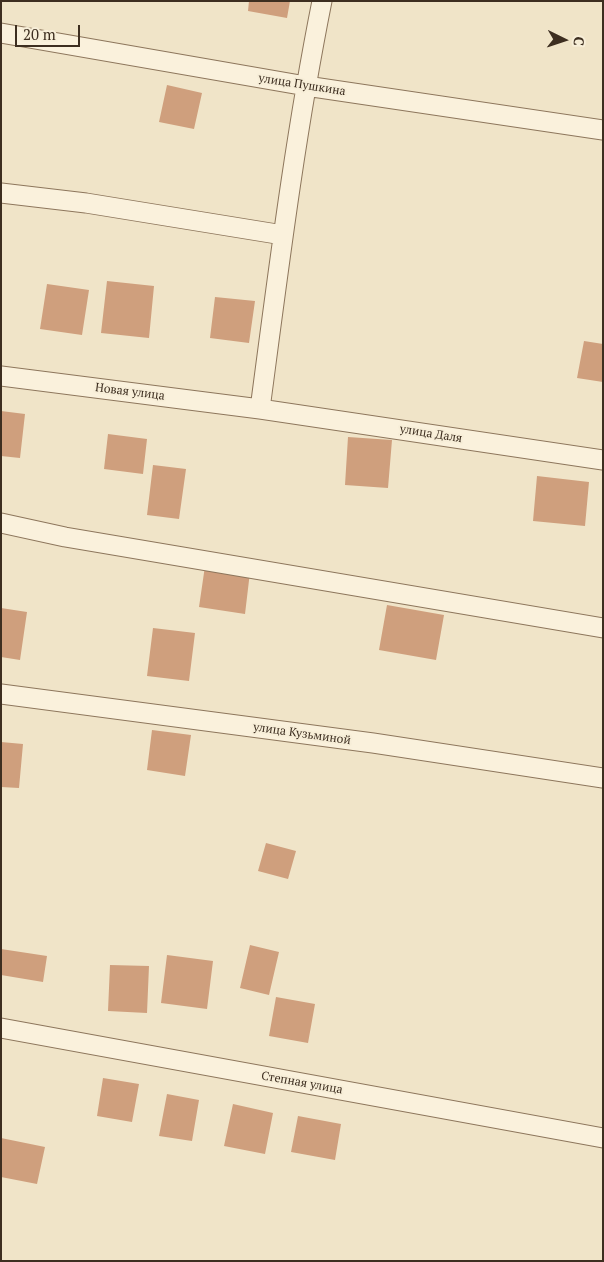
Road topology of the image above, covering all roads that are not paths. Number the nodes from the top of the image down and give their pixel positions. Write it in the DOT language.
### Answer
graph roads {
  1 [pos="322,1"];
  2 [pos="1,33"];
  3 [pos="306,86"];
  4 [pos="603,130"];
  5 [pos="1,193"];
  6 [pos="283,235"];
  7 [pos="1,376"];
  8 [pos="260,409"];
  9 [pos="603,460"];
  10 [pos="1,523"];
  11 [pos="603,628"];
  12 [pos="1,694"];
  13 [pos="603,778"];
  14 [pos="1,1028"];
  15 [pos="603,1138"];
  1 -- 3 [label="street"];
  2 -- 3 [label="street, улица Пушкина"];
  3 -- 4 [label="street, улица Пушкина"];
  3 -- 6 [label="street"];
  5 -- 6 [label="street"];
  6 -- 8 [label="street"];
  7 -- 8 [label="street, Новая улица"];
  8 -- 9 [label="street, улица Даля"];
  10 -- 11 [label="street"];
  12 -- 13 [label="street, улица Кузьминой"];
  14 -- 15 [label="street, Степная улица"];
}
